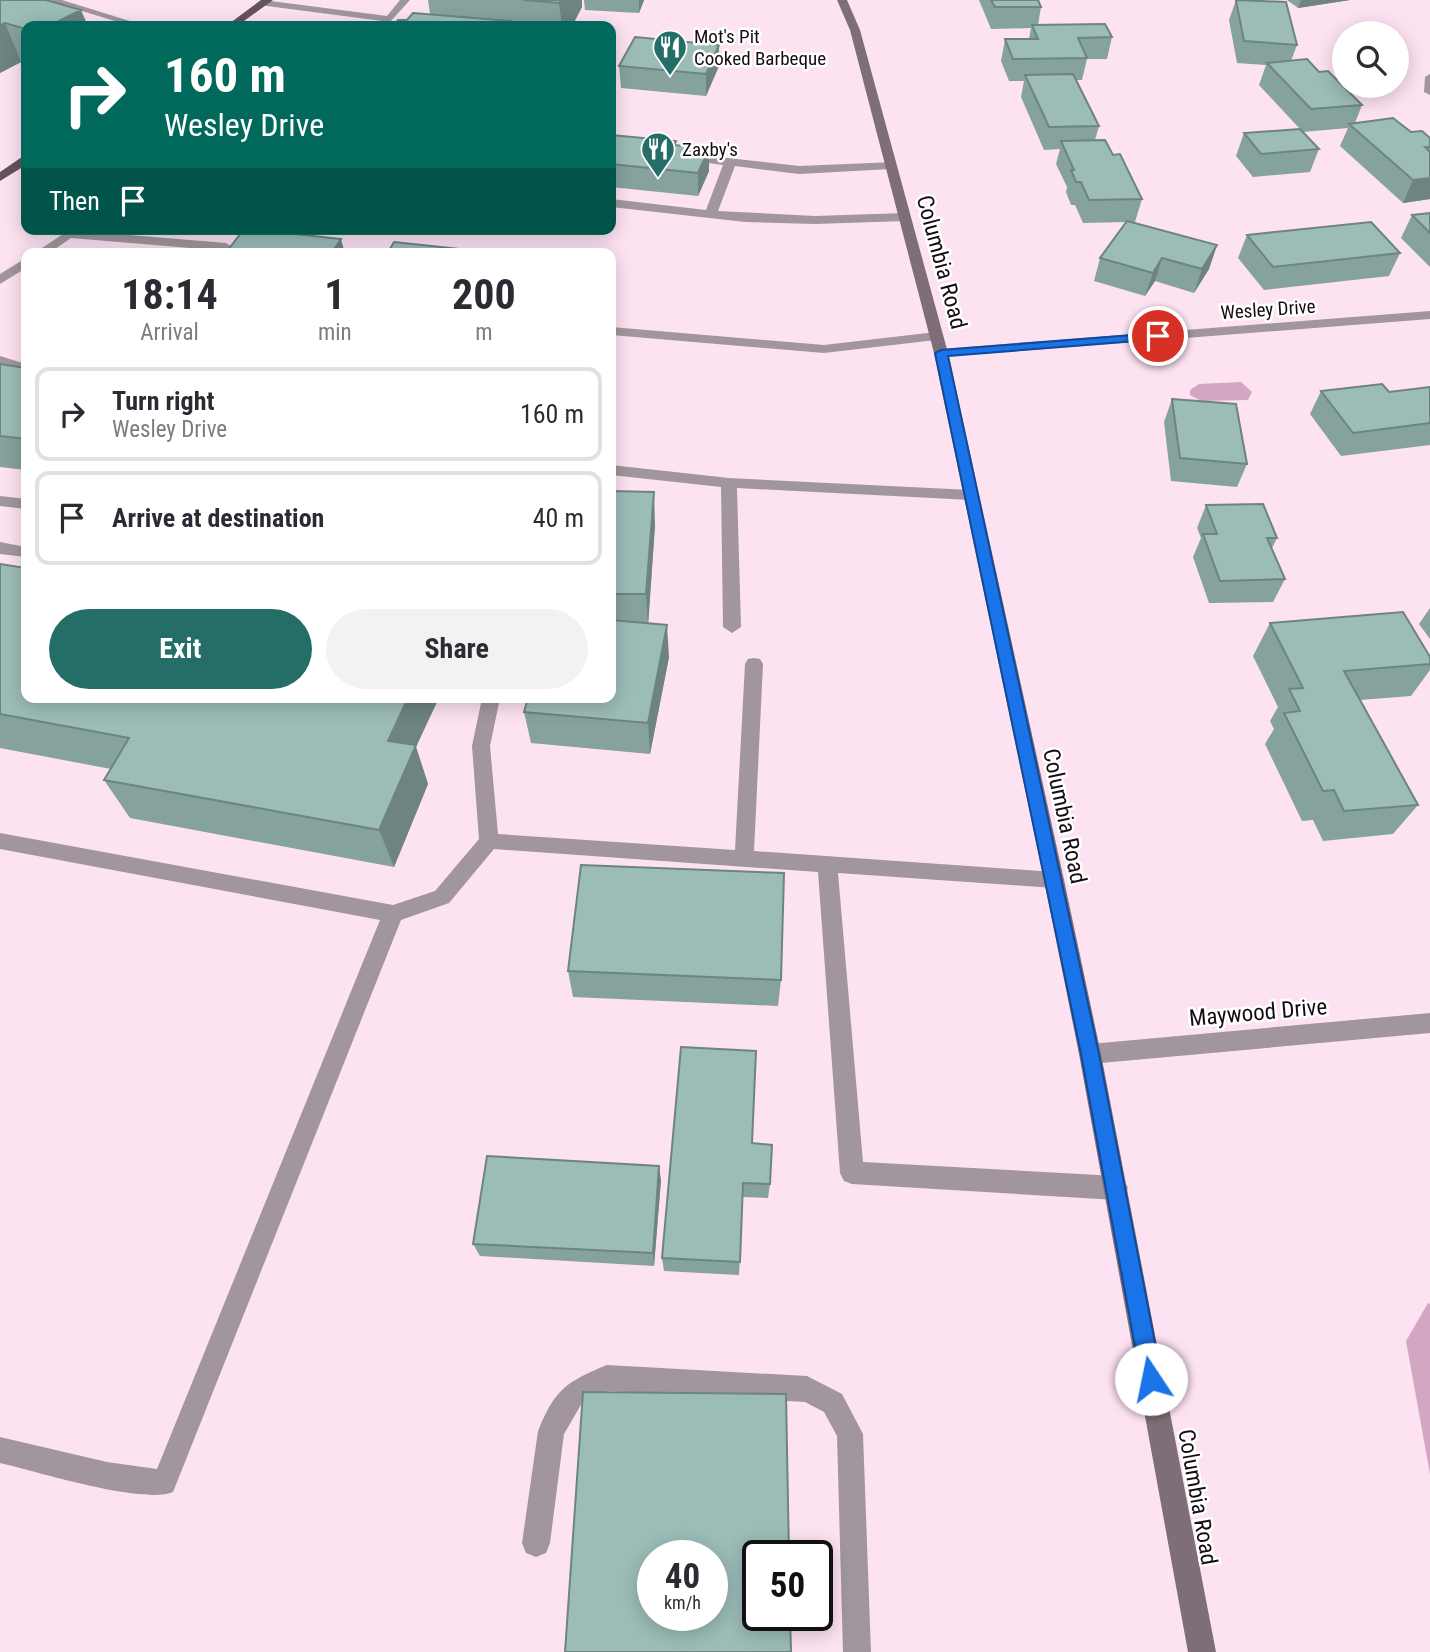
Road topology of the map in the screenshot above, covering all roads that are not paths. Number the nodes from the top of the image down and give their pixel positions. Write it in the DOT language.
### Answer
graph roads {
  1 [pos="51,0"];
  2 [pos="405,0"];
  3 [pos="842,0"];
  4 [pos="266,2"];
  5 [pos="124,21"];
  6 [pos="238,21"];
  7 [pos="1430,77"];
  8 [pos="1430,92"];
  9 [pos="673,156"];
  10 [pos="21,163"];
  11 [pos="730,163"];
  12 [pos="891,165"];
  13 [pos="0,177"];
  14 [pos="616,204"];
  15 [pos="711,214"];
  16 [pos="905,217"];
  17 [pos="68,235"];
  18 [pos="79,235"];
  19 [pos="48,248"];
  20 [pos="209,248"];
  21 [pos="21,265"];
  22 [pos="0,280"];
  23 [pos="1430,315"];
  24 [pos="616,331"];
  25 [pos="939,345"];
  26 [pos="0,360"];
  27 [pos="21,366"];
  28 [pos="616,471"];
  29 [pos="729,483"];
  30 [pos="971,495"];
  31 [pos="0,501"];
  32 [pos="21,503"];
  33 [pos="0,548"];
  34 [pos="21,551"];
  35 [pos="732,627"];
  36 [pos="754,664"];
  37 [pos="490,703"];
  38 [pos="0,841"];
  39 [pos="489,841"];
  40 [pos="744,859"];
  41 [pos="827,864"];
  42 [pos="1054,880"];
  43 [pos="393,914"];
  44 [pos="1430,1023"];
  45 [pos="1090,1054"];
  46 [pos="1116,1188"];
  47 [pos="0,1450"];
  48 [pos="536,1543"];
  49 [pos="857,1652"];
  50 [pos="1202,1652"];
  1 -- 5 [label="street"];
  2 -- 4 [label="street"];
  3 -- 12 [label="main road, Columbia Road"];
  4 -- 6 [label="main road"];
  7 -- 8 [label="street"];
  9 -- 11 [label="street"];
  10 -- 13 [label="main road"];
  11 -- 12 [label="street"];
  11 -- 15 [label="street"];
  12 -- 16 [label="main road, Columbia Road"];
  14 -- 15 [label="street"];
  15 -- 16 [label="street"];
  16 -- 25 [label="main road, Columbia Road"];
  17 -- 19 [label="street"];
  18 -- 20 [label="street"];
  21 -- 22 [label="street"];
  23 -- 25 [label="street, Wesley Drive"];
  24 -- 25 [label="street, Wesley Drive"];
  25 -- 30 [label="main road, Columbia Road"];
  26 -- 27 [label="street"];
  28 -- 29 [label="street"];
  29 -- 30 [label="street"];
  29 -- 35 [label="lane"];
  30 -- 42 [label="main road, Columbia Road"];
  31 -- 32 [label="street"];
  33 -- 34 [label="street"];
  36 -- 40 [label="street"];
  37 -- 39 [label="lane"];
  38 -- 43 [label="street"];
  39 -- 40 [label="street"];
  39 -- 43 [label="street"];
  40 -- 41 [label="street"];
  41 -- 42 [label="street"];
  41 -- 46 [label="street"];
  42 -- 45 [label="main road, Columbia Road"];
  43 -- 47 [label="street"];
  44 -- 45 [label="street, Maywood Drive"];
  45 -- 46 [label="main road, Columbia Road"];
  46 -- 50 [label="main road, Columbia Road"];
  48 -- 49 [label="street"];
}
